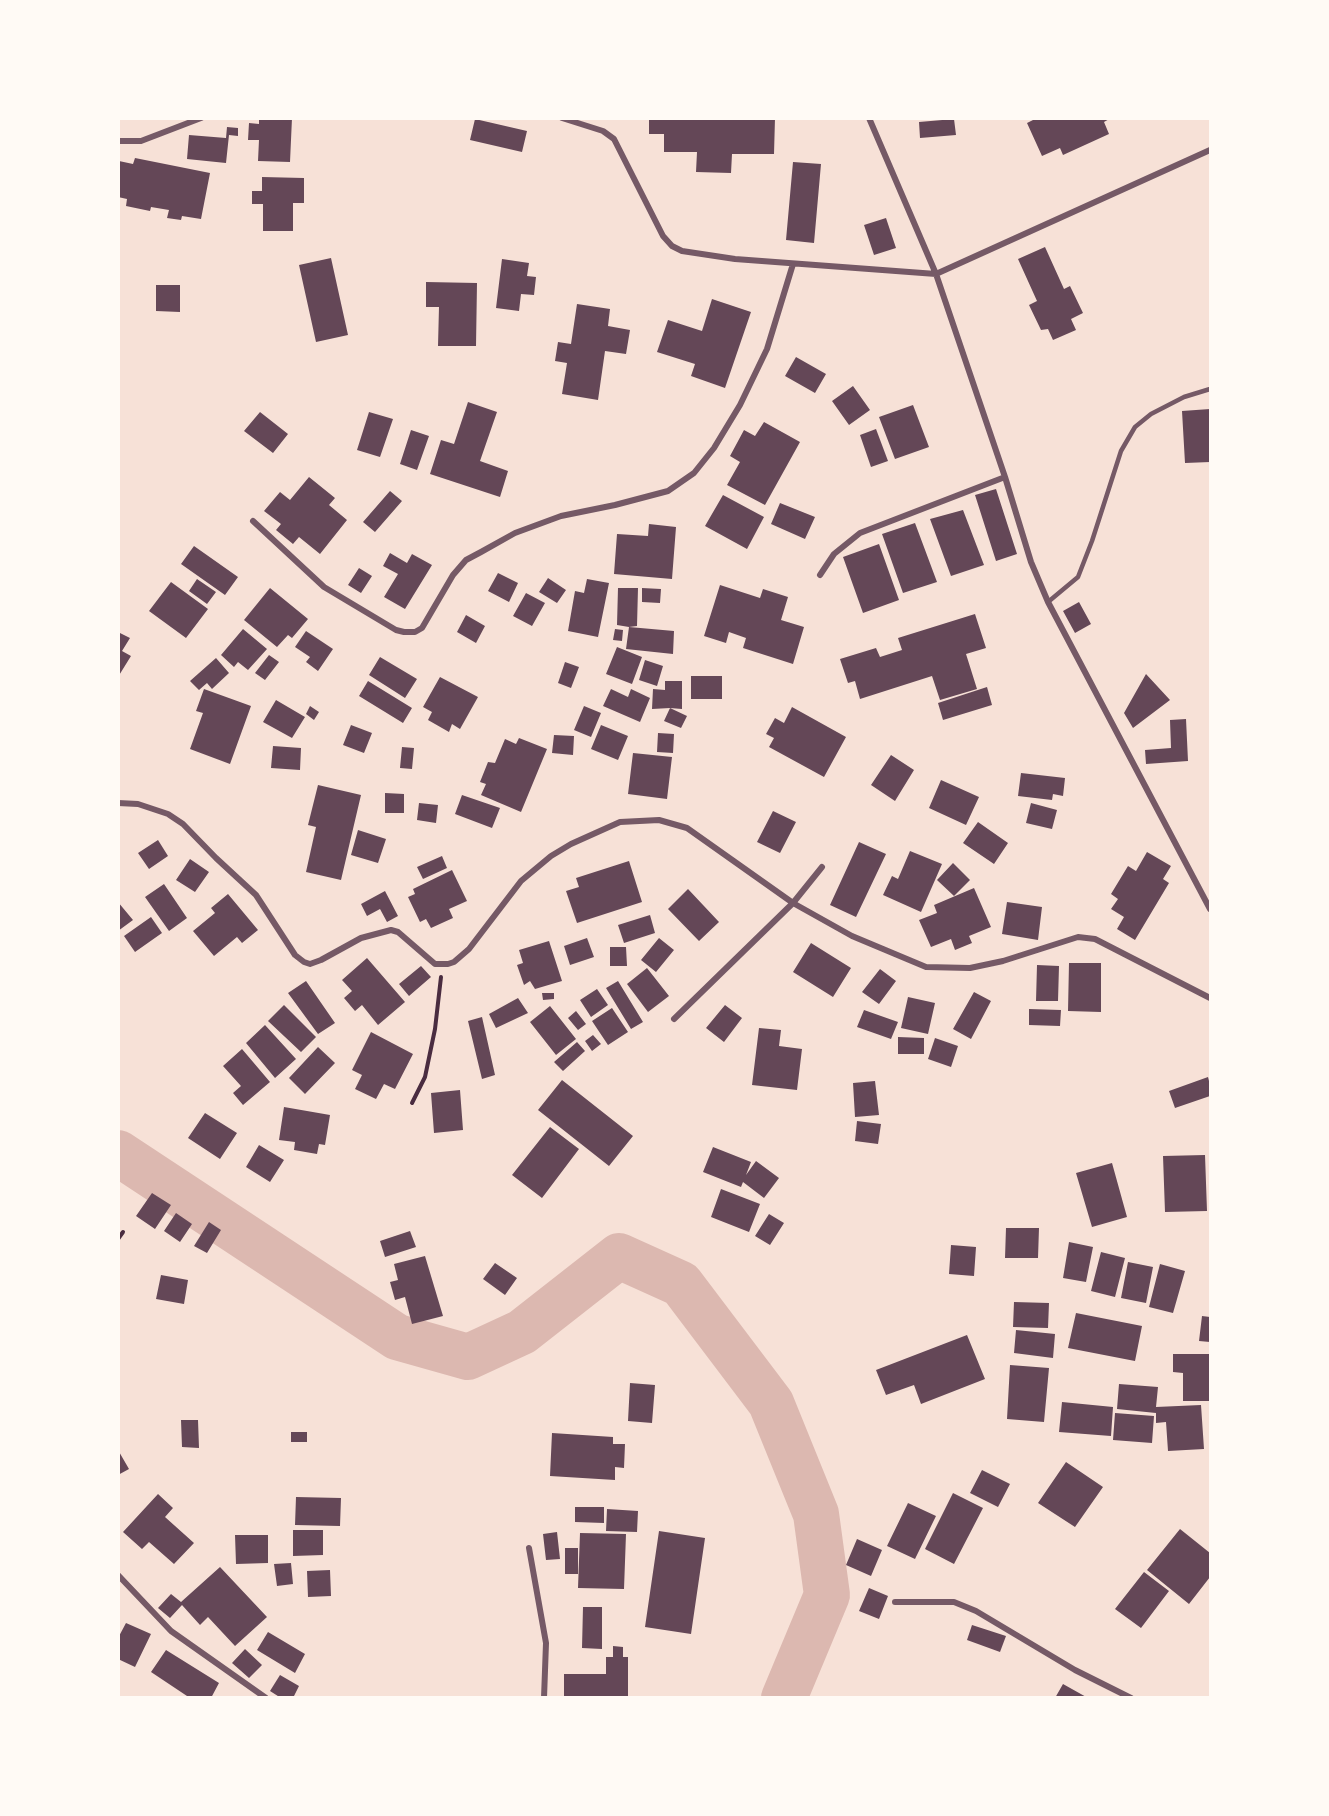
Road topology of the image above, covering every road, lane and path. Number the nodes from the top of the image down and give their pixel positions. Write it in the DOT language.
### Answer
graph roads {
  1 [pos="201,118"];
  2 [pos="562,118"];
  3 [pos="869,118"];
  4 [pos="118,141"];
  5 [pos="1210,150"];
  6 [pos="793,264"];
  7 [pos="936,274"];
  8 [pos="1210,389"];
  9 [pos="1005,477"];
  10 [pos="253,521"];
  11 [pos="820,575"];
  12 [pos="1048,602"];
  13 [pos="118,803"];
  14 [pos="822,867"];
  15 [pos="793,903"];
  16 [pos="1210,909"];
  17 [pos="442,965"];
  18 [pos="1210,998"];
  19 [pos="674,1019"];
  20 [pos="412,1103"];
  21 [pos="123,1233"];
  22 [pos="118,1239"];
  23 [pos="529,1548"];
  24 [pos="118,1575"];
  25 [pos="895,1602"];
  26 [pos="266,1698"];
  27 [pos="543,1698"];
  28 [pos="1131,1698"];
  1 -- 4 [label="street"];
  2 -- 6 [label="street"];
  3 -- 7 [label="street"];
  5 -- 7 [label="street"];
  6 -- 7 [label="street"];
  6 -- 10 [label="street"];
  7 -- 9 [label="street"];
  8 -- 12 [label="lane"];
  9 -- 11 [label="street"];
  9 -- 12 [label="street"];
  12 -- 16 [label="street"];
  13 -- 17 [label="street"];
  14 -- 15 [label="street"];
  15 -- 17 [label="street"];
  15 -- 18 [label="street"];
  15 -- 19 [label="street"];
  17 -- 20 [label="path"];
  21 -- 22 [label="path"];
  23 -- 27 [label="street"];
  24 -- 26 [label="street"];
  25 -- 28 [label="street"];
}
